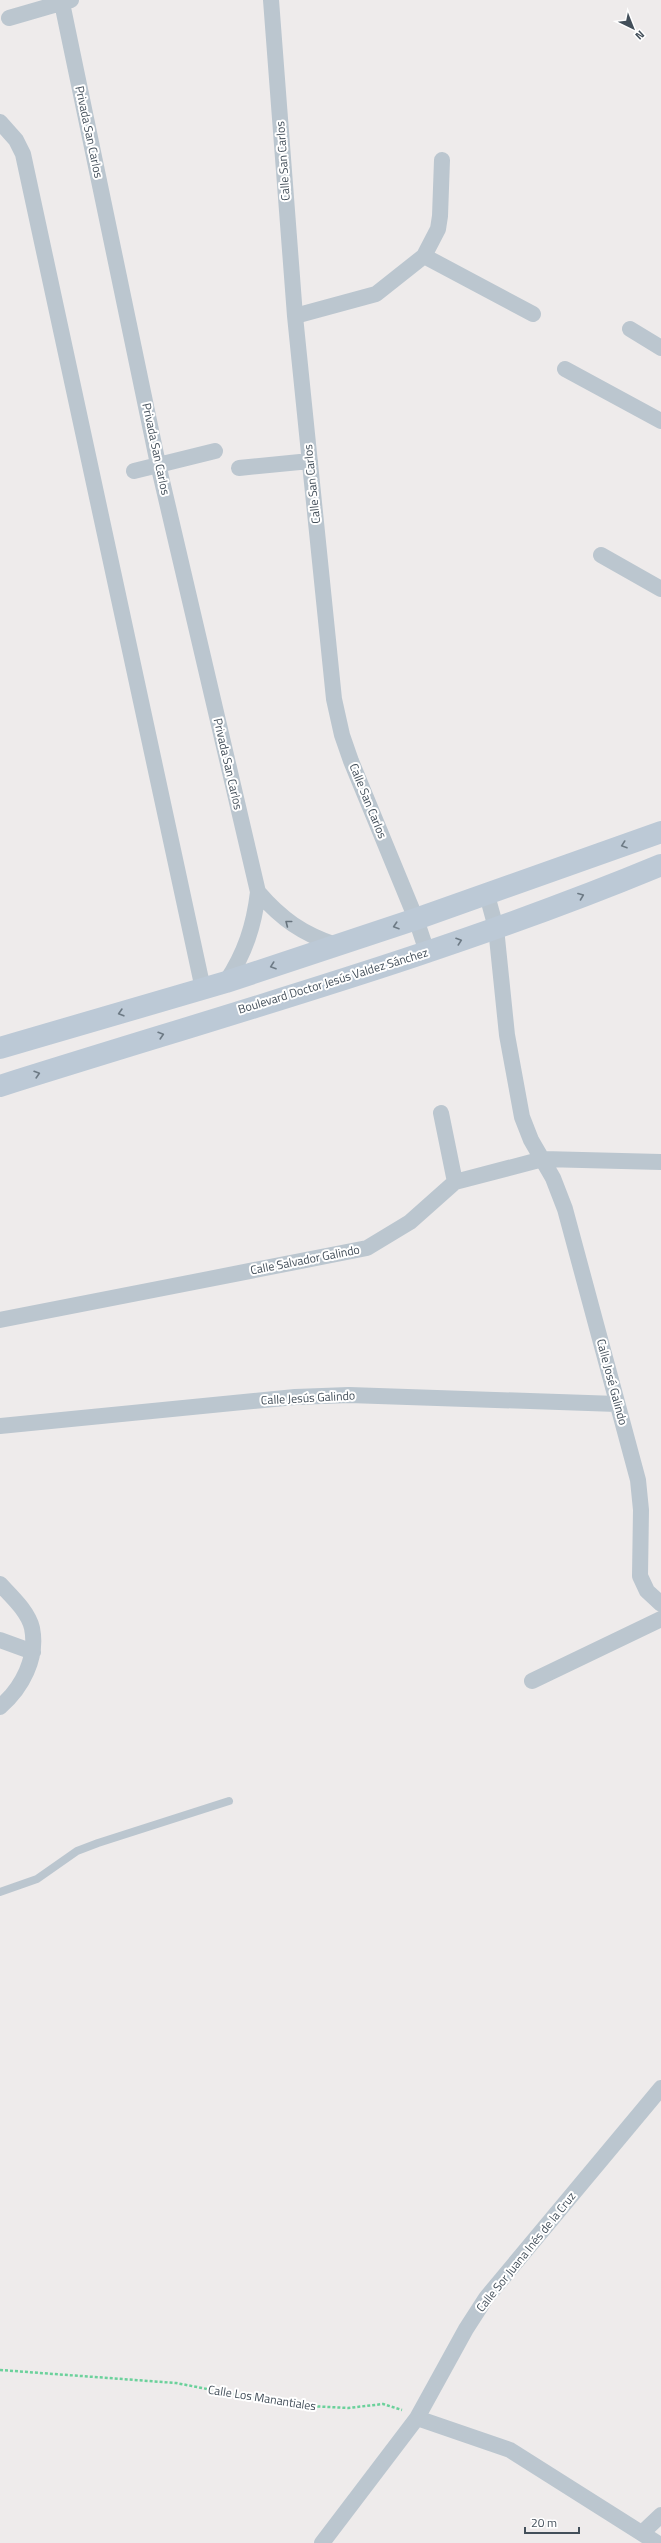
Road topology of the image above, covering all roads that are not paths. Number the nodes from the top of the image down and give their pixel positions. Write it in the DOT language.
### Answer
graph roads {
  1 [pos="271,0"];
  2 [pos="68,2"];
  3 [pos="9,18"];
  4 [pos="0,122"];
  5 [pos="442,160"];
  6 [pos="424,256"];
  7 [pos="534,314"];
  8 [pos="295,316"];
  9 [pos="630,330"];
  10 [pos="661,348"];
  11 [pos="565,369"];
  12 [pos="661,422"];
  13 [pos="215,451"];
  14 [pos="310,461"];
  15 [pos="158,464"];
  16 [pos="239,468"];
  17 [pos="134,471"];
  18 [pos="601,556"];
  19 [pos="661,589"];
  20 [pos="661,832"];
  21 [pos="661,865"];
  22 [pos="258,892"];
  23 [pos="487,895"];
  24 [pos="416,919"];
  25 [pos="496,928"];
  26 [pos="336,945"];
  27 [pos="427,952"];
  28 [pos="226,982"];
  29 [pos="203,988"];
  30 [pos="0,1048"];
  31 [pos="0,1086"];
  32 [pos="441,1113"];
  33 [pos="543,1159"];
  34 [pos="661,1162"];
  35 [pos="455,1182"];
  36 [pos="0,1320"];
  37 [pos="618,1404"];
  38 [pos="0,1426"];
  39 [pos="0,1584"];
  40 [pos="661,1604"];
  41 [pos="661,1619"];
  42 [pos="0,1640"];
  43 [pos="33,1652"];
  44 [pos="532,1681"];
  45 [pos="0,1707"];
  46 [pos="229,1802"];
  47 [pos="0,1892"];
  48 [pos="661,2088"];
  49 [pos="417,2418"];
  50 [pos="661,2515"];
  51 [pos="643,2532"];
  52 [pos="322,2543"];
  53 [pos="657,2543"];
  1 -- 8 [label="street, Calle San Carlos"];
  2 -- 3 [label="street"];
  2 -- 15 [label="street, Privada San Carlos"];
  4 -- 29 [label="street"];
  5 -- 6 [label="street"];
  6 -- 7 [label="street"];
  6 -- 8 [label="street"];
  8 -- 14 [label="street, Calle San Carlos"];
  9 -- 10 [label="street"];
  11 -- 12 [label="street"];
  13 -- 15 [label="street"];
  14 -- 16 [label="street"];
  14 -- 24 [label="street, Calle San Carlos"];
  15 -- 17 [label="street"];
  15 -- 22 [label="street, Privada San Carlos"];
  18 -- 19 [label="street"];
  20 -- 23 [label="main road, one-way"];
  25 -- 21 [label="main road, Boulevard Doctor Jesús Valdez Sánchez, one-way"];
  26 -- 22 [label="street, Privada San Carlos, one-way"];
  22 -- 28 [label="street, Privada San Carlos"];
  23 -- 24 [label="main road"];
  23 -- 25 [label="street, Calle José Galindo"];
  24 -- 26 [label="main road, one-way"];
  24 -- 27 [label="street, Calle San Carlos"];
  27 -- 25 [label="main road, Boulevard Doctor Jesús Valdez Sánchez, one-way"];
  25 -- 33 [label="street, Calle José Galindo"];
  26 -- 28 [label="main road, one-way"];
  31 -- 27 [label="main road, Boulevard Doctor Jesús Valdez Sánchez, one-way"];
  28 -- 29 [label="main road"];
  29 -- 30 [label="main road, one-way"];
  32 -- 35 [label="street"];
  33 -- 34 [label="street, Calle Salvador Galindo"];
  33 -- 35 [label="street, Calle Salvador Galindo"];
  33 -- 37 [label="street, Calle José Galindo"];
  35 -- 36 [label="street, Calle Salvador Galindo"];
  37 -- 38 [label="street, Calle Jesús Galindo"];
  37 -- 40 [label="street, Calle José Galindo"];
  39 -- 43 [label="street"];
  41 -- 44 [label="street"];
  42 -- 43 [label="street"];
  43 -- 45 [label="street"];
  46 -- 47 [label="lane"];
  48 -- 49 [label="street, Calle Sor Juana Inés de la Cruz"];
  49 -- 51 [label="street"];
  49 -- 52 [label="street, Calle Sor Juana Inés de la Cruz"];
  50 -- 51 [label="street"];
  51 -- 53 [label="street"];
}
